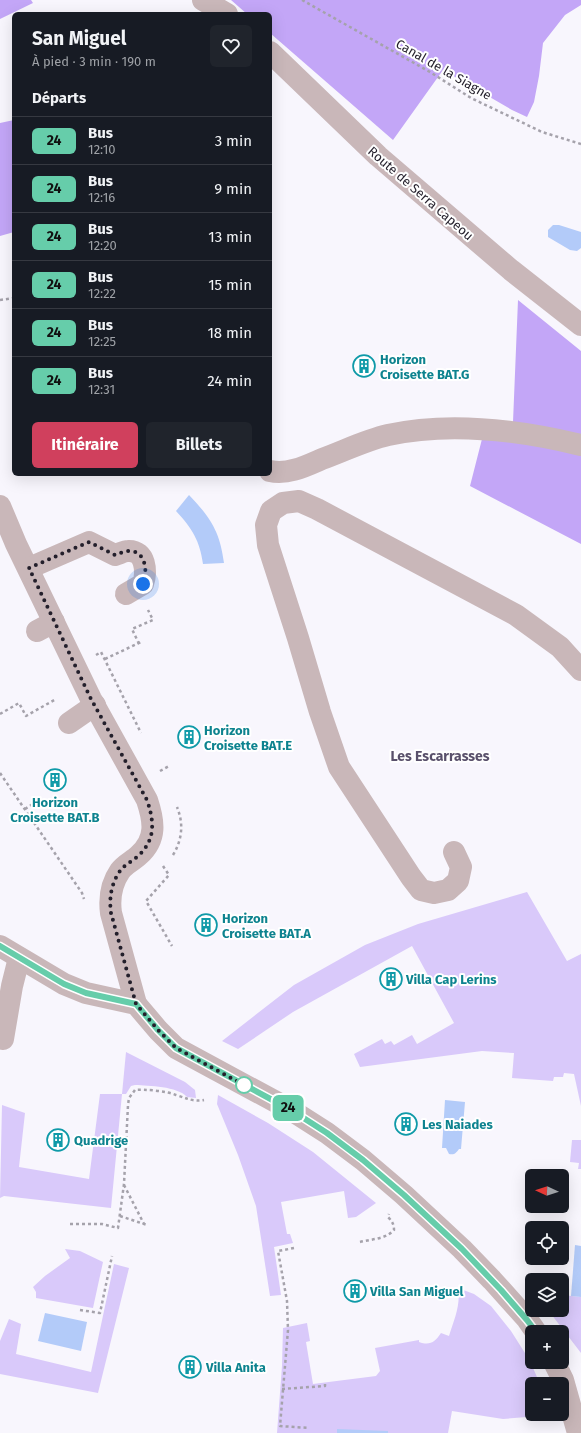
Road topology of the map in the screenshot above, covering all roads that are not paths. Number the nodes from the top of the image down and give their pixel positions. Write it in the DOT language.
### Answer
graph roads {
  1 [pos="203,0"];
  2 [pos="224,12"];
  3 [pos="272,54"];
  4 [pos="581,325"];
  5 [pos="581,445"];
  6 [pos="274,472"];
  7 [pos="283,503"];
  8 [pos="0,506"];
  9 [pos="29,568"];
  10 [pos="126,594"];
  11 [pos="581,670"];
  12 [pos="95,705"];
  13 [pos="69,723"];
  14 [pos="454,852"];
  15 [pos="0,946"];
  16 [pos="19,958"];
  17 [pos="136,1004"];
  18 [pos="4,1039"];
  19 [pos="531,1325"];
  20 [pos="566,1373"];
  21 [pos="578,1433"];
  1 -- 2 [label="street"];
  3 -- 4 [label="street, Route de Serra Capeou"];
  5 -- 6 [label="street"];
  6 -- 7 [label="street"];
  7 -- 11 [label="street"];
  7 -- 14 [label="street"];
  8 -- 9 [label="street"];
  9 -- 10 [label="street"];
  9 -- 12 [label="street"];
  12 -- 13 [label="street"];
  12 -- 17 [label="street"];
  15 -- 16 [label="street"];
  16 -- 17 [label="street"];
  16 -- 18 [label="street"];
  17 -- 19 [label="street"];
  20 -- 21 [label="street"];
}
